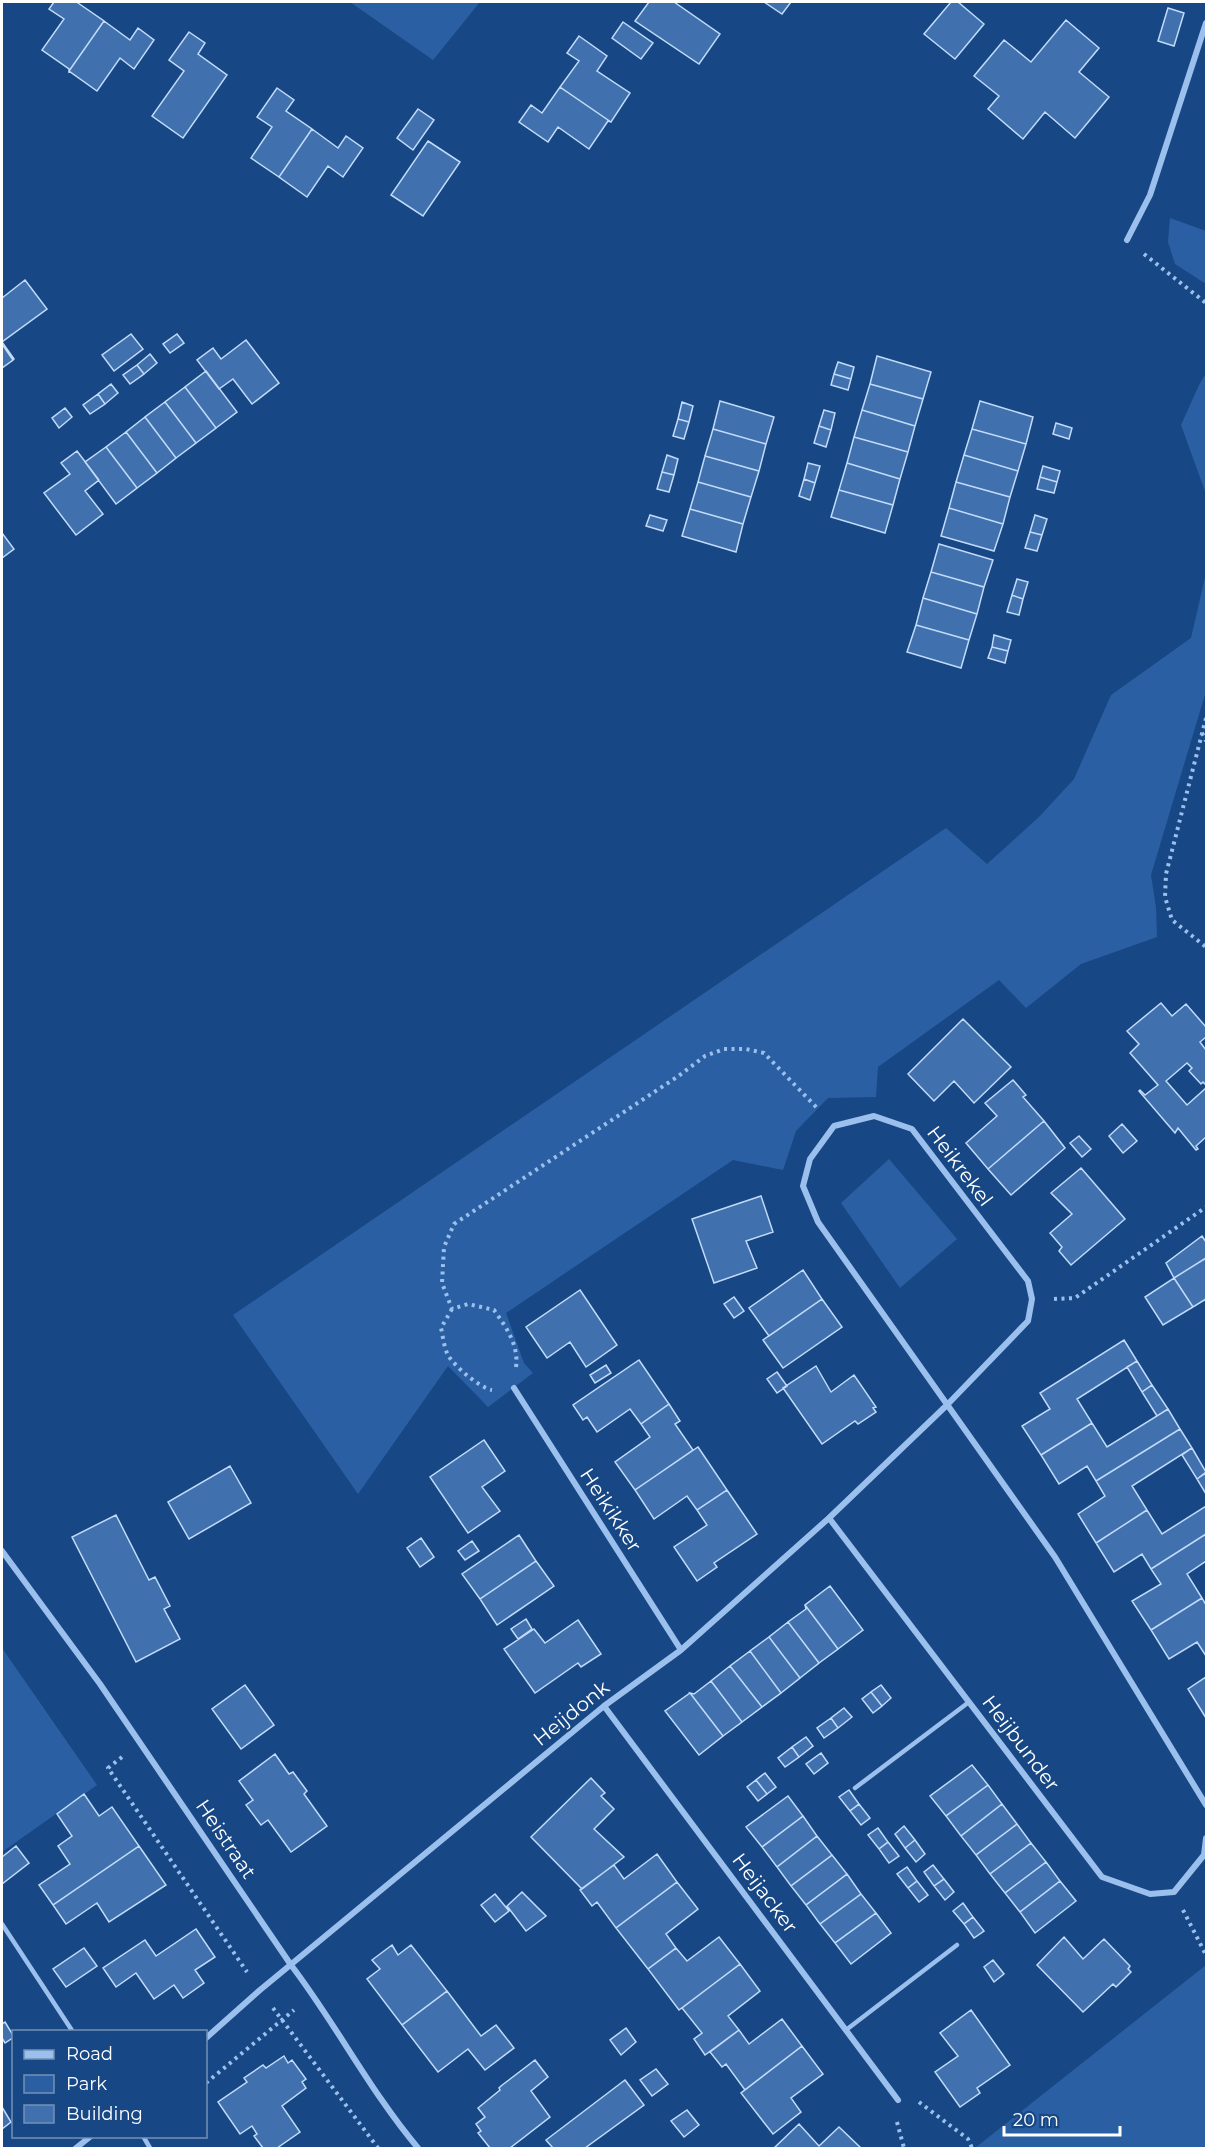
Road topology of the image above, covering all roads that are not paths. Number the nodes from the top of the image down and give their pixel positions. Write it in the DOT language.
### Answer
graph roads {
  1 [pos="1206,23"];
  2 [pos="1127,240"];
  3 [pos="514,1388"];
  4 [pos="947,1405"];
  5 [pos="830,1518"];
  6 [pos="2,1551"];
  7 [pos="681,1650"];
  8 [pos="969,1702"];
  9 [pos="604,1706"];
  10 [pos="855,1788"];
  11 [pos="1206,1805"];
  12 [pos="1206,1839"];
  13 [pos="2,1924"];
  14 [pos="957,1945"];
  15 [pos="291,1965"];
  16 [pos="72,2030"];
  17 [pos="846,2030"];
  18 [pos="207,2037"];
  19 [pos="898,2100"];
  20 [pos="88,2138"];
  21 [pos="76,2148"];
  22 [pos="418,2148"];
  1 -- 2 [label="street"];
  3 -- 7 [label="street, Heikikker"];
  4 -- 4 [label="street, Heikrekel"];
  4 -- 5 [label="street, Heijdonk"];
  4 -- 11 [label="street"];
  5 -- 7 [label="street, Heijdonk"];
  5 -- 8 [label="street, Heijbunder"];
  6 -- 15 [label="street, Heistraat"];
  7 -- 9 [label="street, Heijdonk"];
  8 -- 10 [label="lane"];
  8 -- 12 [label="street, Heijbunder"];
  9 -- 15 [label="street, Heijdonk"];
  9 -- 17 [label="street, Heijacker"];
  13 -- 16 [label="lane"];
  14 -- 17 [label="lane"];
  15 -- 18 [label="street, Heijdonk"];
  15 -- 22 [label="street, Heistraat"];
  17 -- 19 [label="street, Heijacker"];
  20 -- 21 [label="street"];
}
